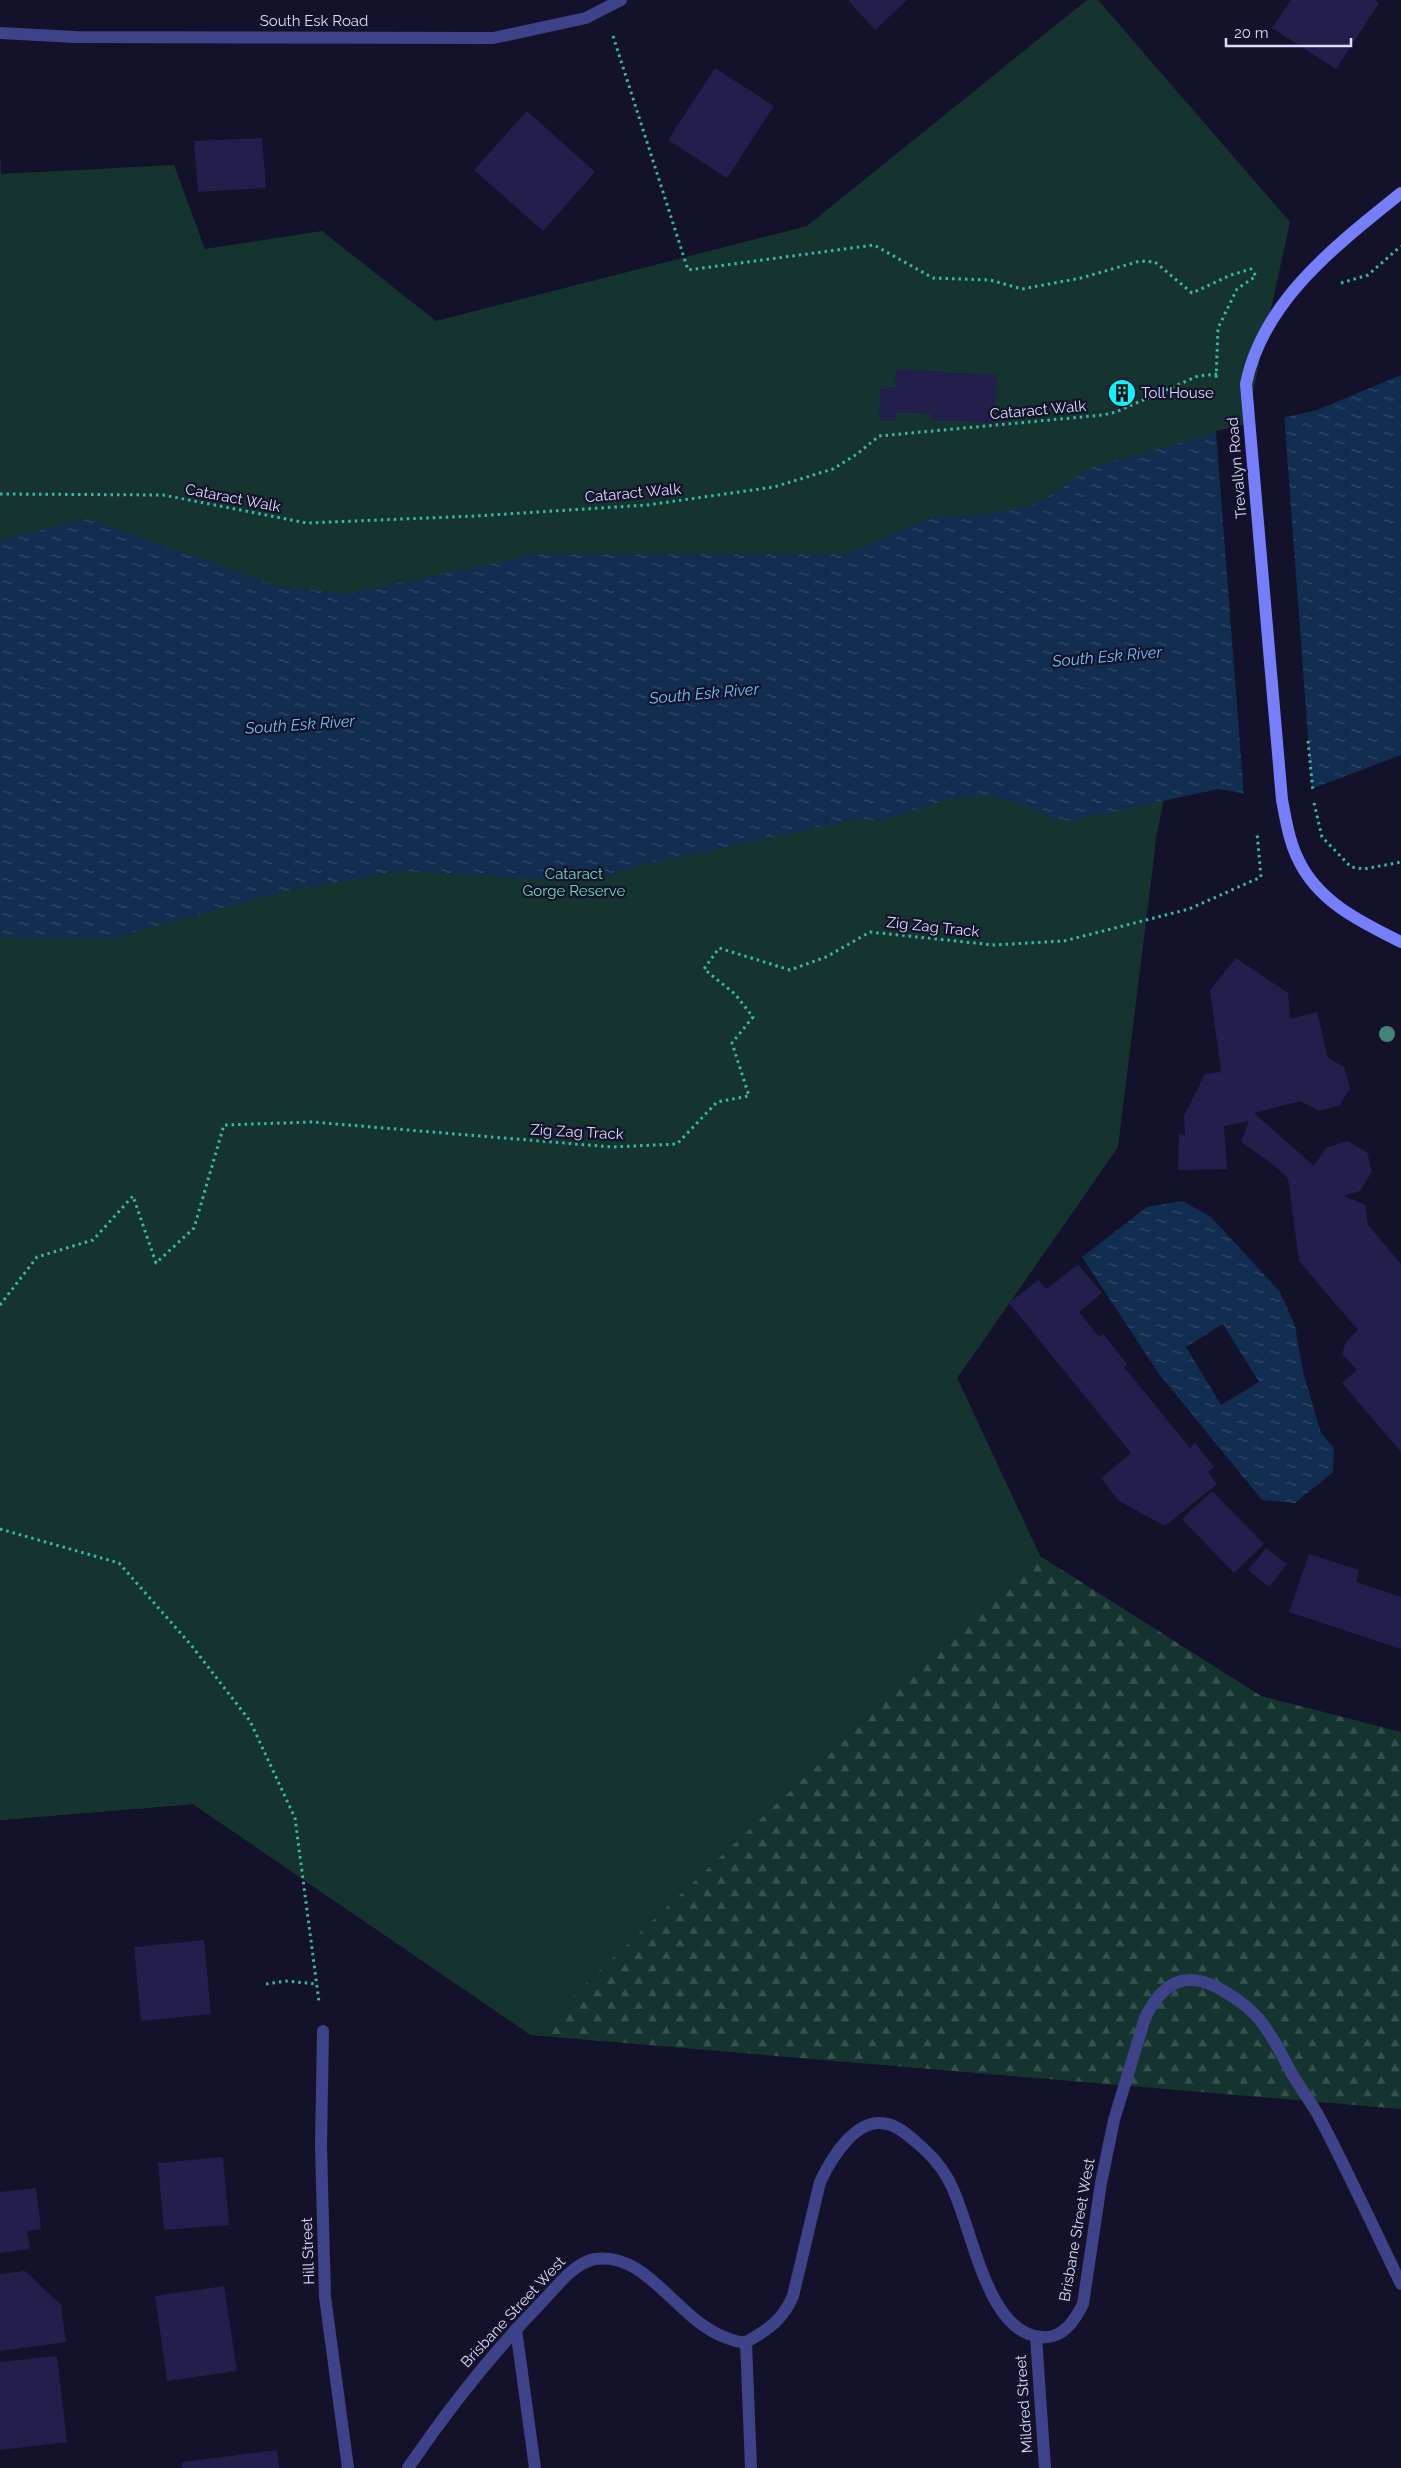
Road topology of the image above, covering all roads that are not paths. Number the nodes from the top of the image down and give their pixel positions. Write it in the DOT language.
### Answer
graph roads {
  1 [pos="621,0"];
  2 [pos="0,32"];
  3 [pos="1401,194"];
  4 [pos="1401,942"];
  5 [pos="323,2031"];
  6 [pos="1401,2284"];
  7 [pos="516,2329"];
  8 [pos="1036,2337"];
  9 [pos="746,2342"];
  10 [pos="348,2468"];
  11 [pos="408,2468"];
  12 [pos="535,2468"];
  13 [pos="751,2468"];
  14 [pos="1045,2468"];
  1 -- 2 [label="street, South Esk Road"];
  3 -- 4 [label="street, Trevallyn Road"];
  5 -- 10 [label="street, Hill Street"];
  6 -- 8 [label="street, Brisbane Street West"];
  7 -- 9 [label="street, Brisbane Street West"];
  7 -- 11 [label="street, Brisbane Street West"];
  7 -- 12 [label="street"];
  8 -- 9 [label="street"];
  8 -- 14 [label="street, Mildred Street"];
  9 -- 13 [label="street"];
}
